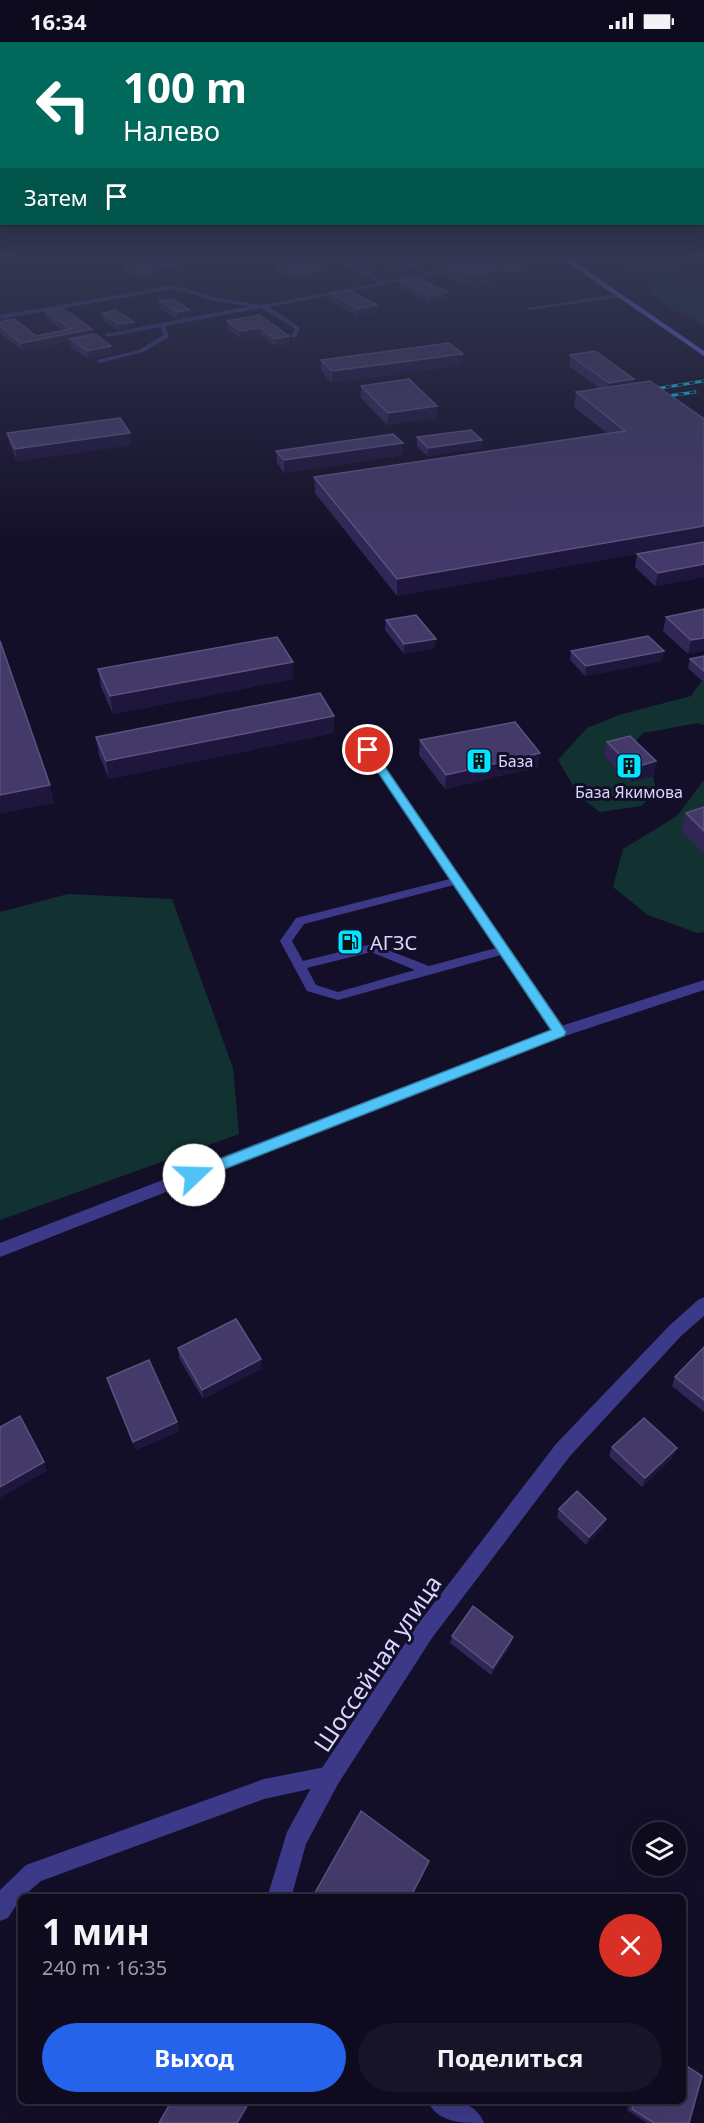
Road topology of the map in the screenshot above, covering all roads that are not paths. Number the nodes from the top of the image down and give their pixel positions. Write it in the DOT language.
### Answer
graph roads {
  1 [pos="132,353"];
  2 [pos="99,361"];
  3 [pos="368,750"];
  4 [pos="456,880"];
  5 [pos="503,950"];
  6 [pos="299,966"];
  7 [pos="428,971"];
  8 [pos="704,985"];
  9 [pos="560,1032"];
  10 [pos="0,1250"];
  11 [pos="704,1305"];
  12 [pos="330,1776"];
  13 [pos="280,1894"];
  14 [pos="0,1910"];
  15 [pos="444,2104"];
  16 [pos="471,2123"];
  1 -- 2 [label="lane"];
  3 -- 4 [label="lane"];
  4 -- 5 [label="lane"];
  4 -- 6 [label="lane"];
  5 -- 7 [label="lane"];
  5 -- 9 [label="lane"];
  6 -- 7 [label="lane"];
  6 -- 7 [label="lane"];
  8 -- 9 [label="street"];
  9 -- 10 [label="street"];
  11 -- 12 [label="street, Шоссейная улица"];
  12 -- 13 [label="street"];
  12 -- 14 [label="lane, Шоссейная улица"];
  15 -- 16 [label="street"];
}
